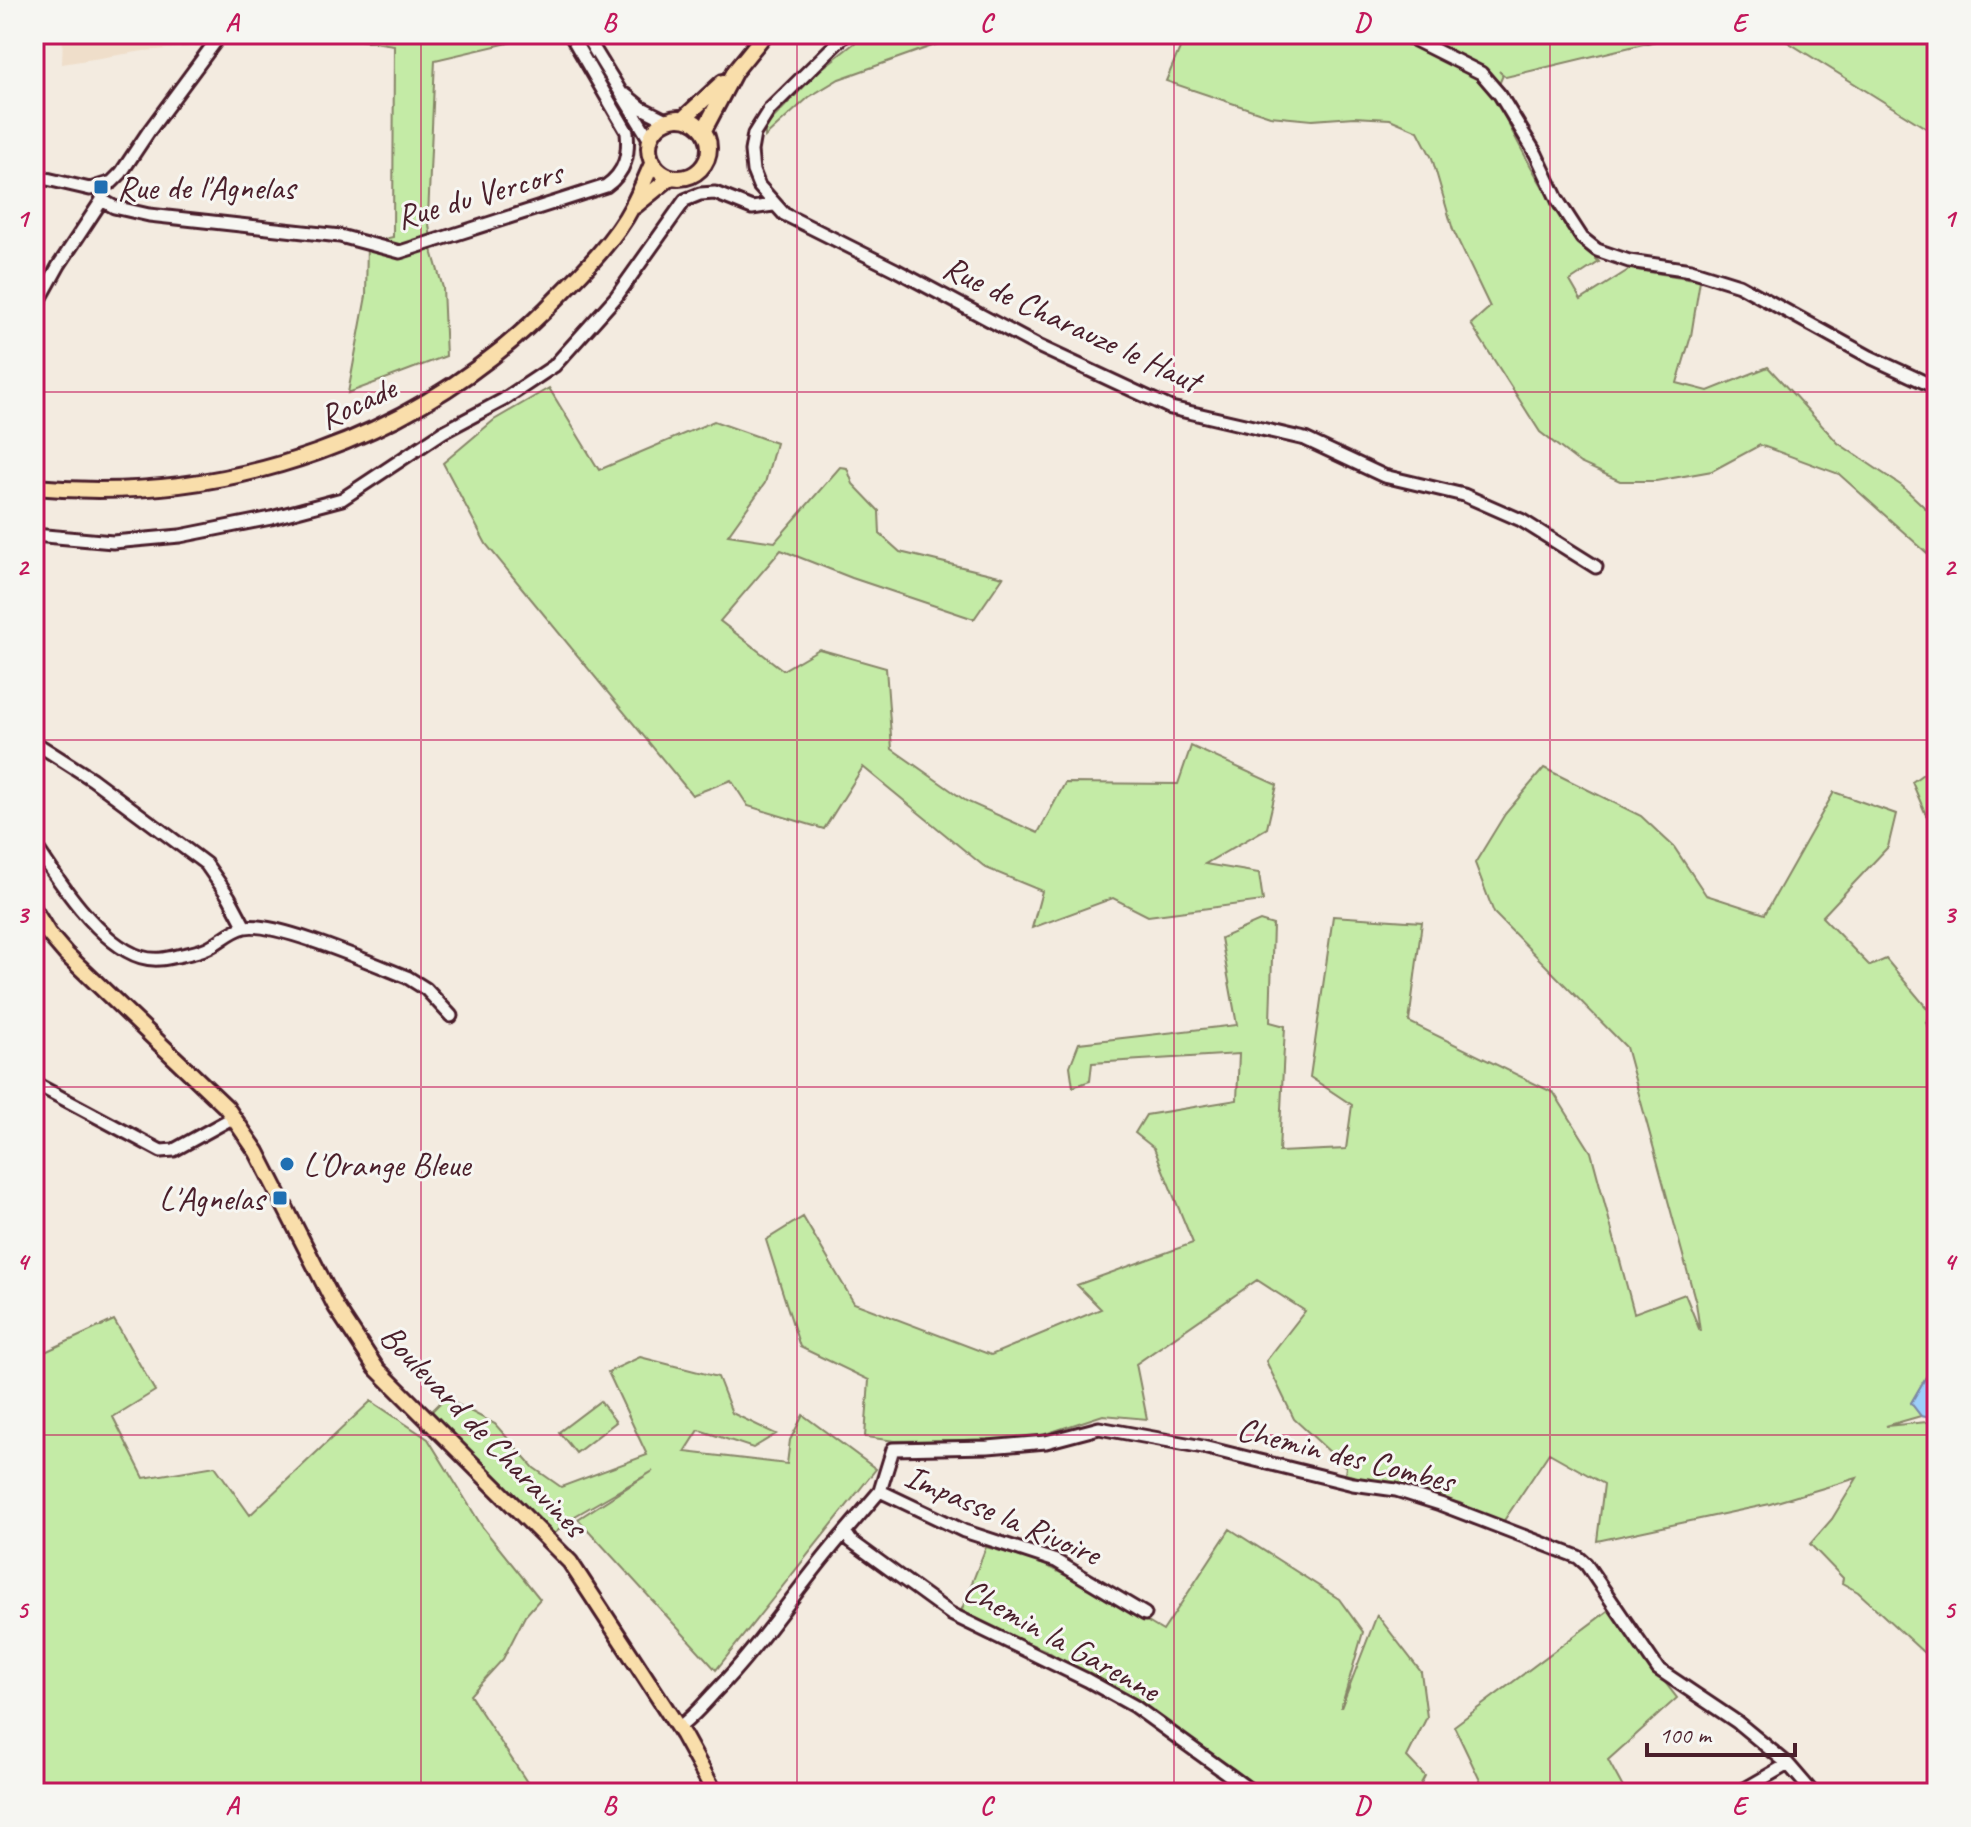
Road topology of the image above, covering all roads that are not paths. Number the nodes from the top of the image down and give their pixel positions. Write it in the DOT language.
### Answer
graph roads {
  1 [pos="221,34"];
  2 [pos="570,34"];
  3 [pos="585,34"];
  4 [pos="765,34"];
  5 [pos="846,34"];
  6 [pos="1403,34"];
  7 [pos="735,71"];
  8 [pos="616,87"];
  9 [pos="684,118"];
  10 [pos="666,120"];
  11 [pos="704,130"];
  12 [pos="650,140"];
  13 [pos="653,162"];
  14 [pos="34,176"];
  15 [pos="671,177"];
  16 [pos="102,193"];
  17 [pos="773,205"];
  18 [pos="631,209"];
  19 [pos="34,310"];
  20 [pos="1937,388"];
  21 [pos="34,487"];
  22 [pos="34,535"];
  23 [pos="1596,567"];
  24 [pos="34,742"];
  25 [pos="34,843"];
  26 [pos="34,910"];
  27 [pos="245,927"];
  28 [pos="451,1016"];
  29 [pos="34,1083"];
  30 [pos="234,1117"];
  31 [pos="880,1491"];
  32 [pos="845,1532"];
  33 [pos="1145,1614"];
  34 [pos="680,1732"];
  35 [pos="1788,1764"];
  36 [pos="715,1793"];
  37 [pos="1254,1793"];
  38 [pos="1738,1793"];
  39 [pos="1813,1793"];
  1 -- 16 [label="street"];
  2 -- 16 [label="street, Rue du Vercors"];
  3 -- 8 [label="street"];
  4 -- 7 [label="main road"];
  5 -- 17 [label="street, Rue de Charauze le Haut"];
  6 -- 20 [label="street"];
  7 -- 9 [label="main road"];
  7 -- 11 [label="main road"];
  8 -- 10 [label="street"];
  8 -- 12 [label="street"];
  9 -- 10 [label="main road"];
  9 -- 11 [label="main road"];
  10 -- 12 [label="main road"];
  11 -- 15 [label="main road"];
  12 -- 13 [label="main road"];
  13 -- 15 [label="main road"];
  13 -- 18 [label="main road, Rocade"];
  14 -- 16 [label="street, Rue du Vercors"];
  15 -- 18 [label="main road, Rocade"];
  16 -- 19 [label="street"];
  17 -- 22 [label="street"];
  17 -- 23 [label="street, Rue de Charauze le Haut"];
  18 -- 21 [label="main road, Rocade"];
  24 -- 27 [label="street"];
  25 -- 27 [label="street"];
  26 -- 30 [label="main road, Boulevard de Charavines"];
  27 -- 28 [label="street"];
  29 -- 30 [label="street"];
  30 -- 34 [label="main road, Boulevard de Charavines"];
  31 -- 32 [label="street"];
  31 -- 33 [label="street, Impasse la Rivoire"];
  31 -- 35 [label="street, Chemin des Combes"];
  32 -- 34 [label="street"];
  32 -- 37 [label="street, Chemin la Garenne"];
  34 -- 36 [label="main road, Boulevard de Charavines"];
  35 -- 38 [label="street"];
  35 -- 39 [label="street, Chemin des Combes"];
}
